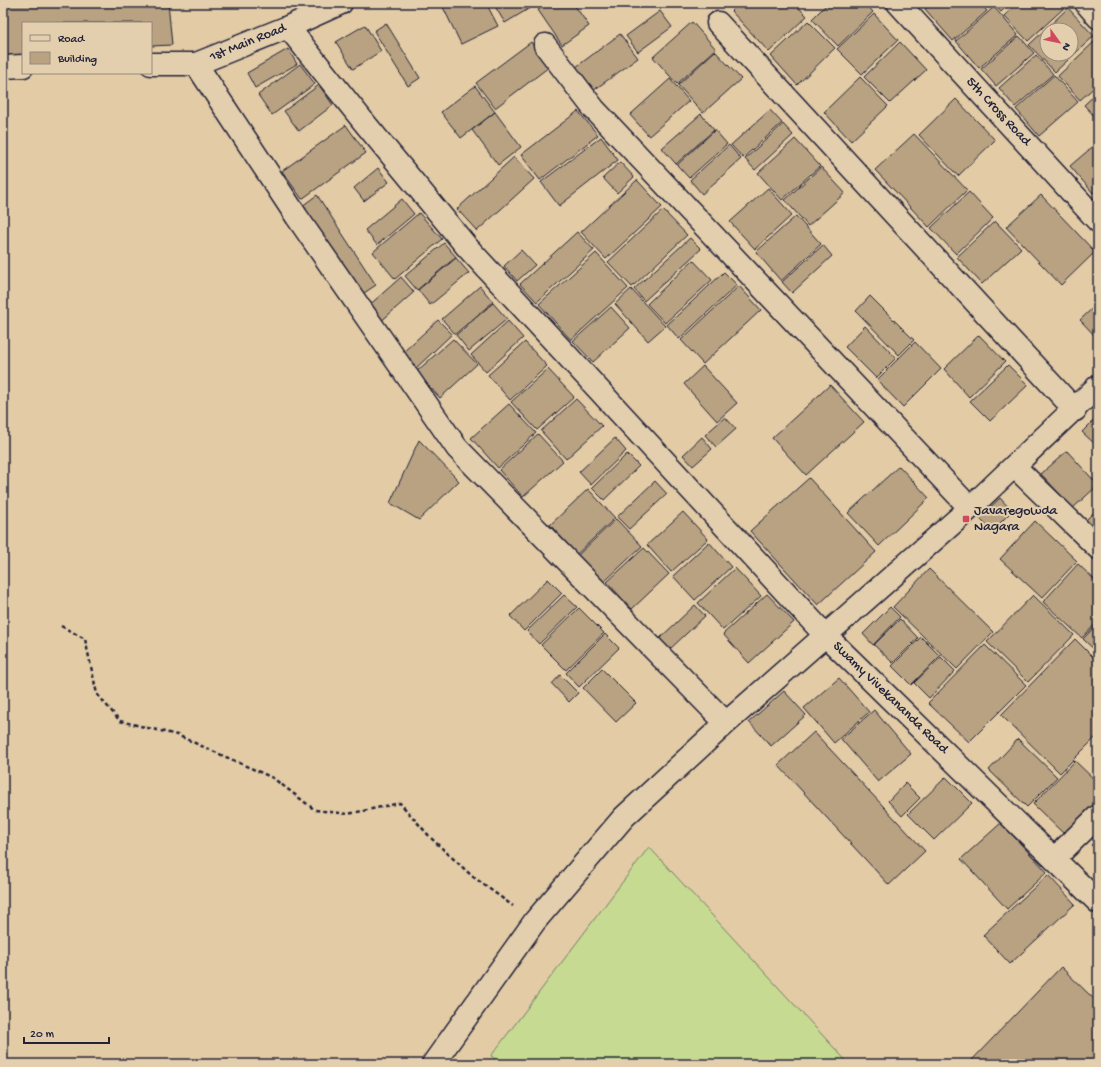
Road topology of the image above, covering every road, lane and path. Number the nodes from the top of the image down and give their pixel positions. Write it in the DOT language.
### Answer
graph roads {
  1 [pos="341,3"];
  2 [pos="898,3"];
  3 [pos="1086,3"];
  4 [pos="1098,17"];
  5 [pos="718,23"];
  6 [pos="288,27"];
  7 [pos="546,45"];
  8 [pos="152,64"];
  9 [pos="196,64"];
  10 [pos="22,66"];
  11 [pos="3,67"];
  12 [pos="1098,222"];
  13 [pos="1098,386"];
  14 [pos="1075,410"];
  15 [pos="1014,466"];
  16 [pos="970,508"];
  17 [pos="1098,548"];
  18 [pos="61,626"];
  19 [pos="826,635"];
  20 [pos="726,724"];
  21 [pos="1098,816"];
  22 [pos="1054,859"];
  23 [pos="1098,902"];
  24 [pos="535,921"];
  25 [pos="433,1064"];
  1 -- 6 [label="street, 1st Main Road"];
  2 -- 12 [label="street, 5th Cross Road"];
  3 -- 4 [label="street"];
  5 -- 14 [label="street"];
  6 -- 9 [label="street, 1st Main Road"];
  6 -- 19 [label="street"];
  7 -- 16 [label="street"];
  8 -- 9 [label="street, 1st Main Road"];
  9 -- 20 [label="street"];
  10 -- 11 [label="street"];
  13 -- 14 [label="street, Swamy Vivekananda Road"];
  14 -- 15 [label="street, Swamy Vivekananda Road"];
  15 -- 16 [label="street, Swamy Vivekananda Road"];
  15 -- 17 [label="street"];
  16 -- 19 [label="street, Swamy Vivekananda Road"];
  18 -- 24 [label="path"];
  19 -- 20 [label="street"];
  19 -- 22 [label="street, Swamy Vivekananda Road"];
  20 -- 24 [label="street"];
  21 -- 22 [label="street"];
  22 -- 23 [label="street, Swamy Vivekananda Road"];
  24 -- 25 [label="street"];
}
